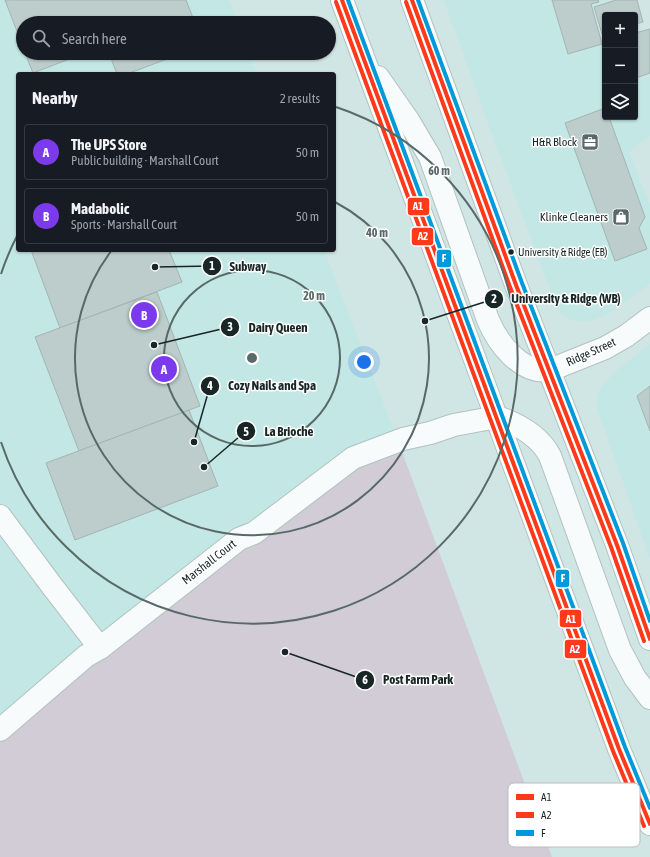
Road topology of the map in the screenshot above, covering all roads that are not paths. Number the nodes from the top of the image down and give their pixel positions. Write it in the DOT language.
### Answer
graph roads {
  1 [pos="342,0"];
  2 [pos="412,0"];
  3 [pos="361,54"];
  4 [pos="650,318"];
  5 [pos="550,370"];
  6 [pos="497,417"];
  7 [pos="0,516"];
  8 [pos="650,639"];
  9 [pos="100,648"];
  10 [pos="650,698"];
  11 [pos="0,730"];
  12 [pos="633,783"];
  13 [pos="640,800"];
  14 [pos="650,824"];
  1 -- 3 [label="main road"];
  2 -- 5 [label="main road"];
  3 -- 5 [label="main road"];
  3 -- 6 [label="main road"];
  4 -- 5 [label="main road, Ridge Street"];
  5 -- 8 [label="main road"];
  6 -- 9 [label="main road, Marshall Court"];
  6 -- 10 [label="main road"];
  6 -- 12 [label="main road"];
  7 -- 9 [label="main road"];
  9 -- 11 [label="main road, Marshall Court"];
  13 -- 14 [label="main road"];
}
